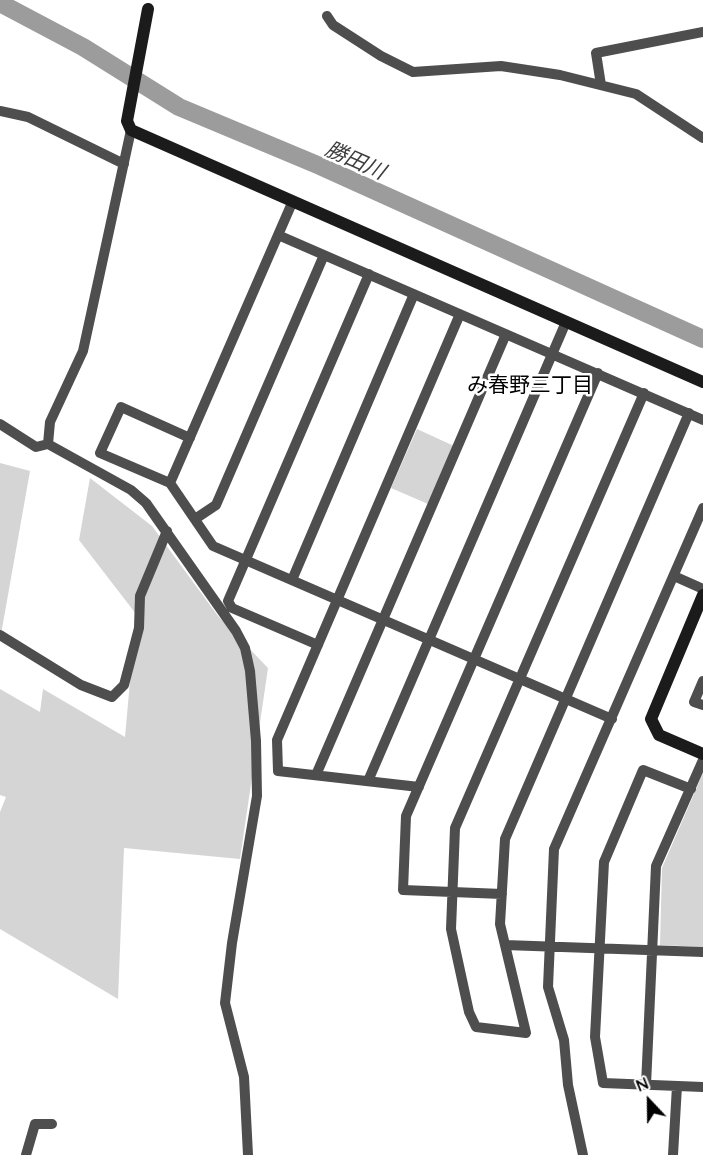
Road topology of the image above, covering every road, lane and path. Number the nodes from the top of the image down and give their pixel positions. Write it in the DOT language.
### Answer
graph roads {
  1 [pos="149,4"];
  2 [pos="327,16"];
  3 [pos="703,32"];
  4 [pos="601,85"];
  5 [pos="0,111"];
  6 [pos="131,130"];
  7 [pos="703,138"];
  8 [pos="124,164"];
  9 [pos="292,203"];
  10 [pos="278,236"];
  11 [pos="324,255"];
  12 [pos="369,274"];
  13 [pos="414,294"];
  14 [pos="460,314"];
  15 [pos="566,322"];
  16 [pos="506,334"];
  17 [pos="553,354"];
  18 [pos="598,373"];
  19 [pos="703,382"];
  20 [pos="644,393"];
  21 [pos="689,413"];
  22 [pos="703,420"];
  23 [pos="0,424"];
  24 [pos="190,438"];
  25 [pos="48,444"];
  26 [pos="170,483"];
  27 [pos="703,508"];
  28 [pos="195,519"];
  29 [pos="167,531"];
  30 [pos="246,560"];
  31 [pos="674,576"];
  32 [pos="292,580"];
  33 [pos="703,589"];
  34 [pos="703,595"];
  35 [pos="338,600"];
  36 [pos="383,620"];
  37 [pos="0,635"];
  38 [pos="429,639"];
  39 [pos="318,645"];
  40 [pos="475,658"];
  41 [pos="520,679"];
  42 [pos="703,681"];
  43 [pos="566,698"];
  44 [pos="703,705"];
  45 [pos="612,719"];
  46 [pos="703,754"];
  47 [pos="703,760"];
  48 [pos="316,775"];
  49 [pos="368,781"];
  50 [pos="419,787"];
  51 [pos="691,789"];
  52 [pos="452,892"];
  53 [pos="502,894"];
  54 [pos="505,945"];
  55 [pos="550,946"];
  56 [pos="600,948"];
  57 [pos="653,950"];
  58 [pos="703,952"];
  59 [pos="646,1085"];
  60 [pos="677,1086"];
  61 [pos="703,1087"];
  62 [pos="52,1124"];
  63 [pos="26,1155"];
  64 [pos="248,1155"];
  65 [pos="583,1155"];
  66 [pos="673,1155"];
  1 -- 6 [label="street"];
  2 -- 4 [label="street"];
  3 -- 4 [label="street"];
  4 -- 7 [label="street"];
  5 -- 8 [label="street"];
  6 -- 8 [label="street"];
  6 -- 9 [label="street"];
  8 -- 25 [label="street"];
  9 -- 10 [label="street"];
  9 -- 15 [label="street"];
  10 -- 11 [label="street"];
  10 -- 24 [label="street"];
  11 -- 12 [label="street"];
  11 -- 28 [label="street"];
  12 -- 13 [label="street"];
  12 -- 30 [label="street"];
  13 -- 14 [label="street"];
  13 -- 32 [label="street"];
  14 -- 16 [label="street"];
  14 -- 35 [label="street"];
  15 -- 17 [label="street"];
  15 -- 19 [label="street"];
  16 -- 17 [label="street"];
  16 -- 36 [label="street"];
  17 -- 18 [label="street"];
  17 -- 38 [label="street"];
  18 -- 20 [label="street"];
  18 -- 40 [label="street"];
  20 -- 21 [label="street"];
  20 -- 41 [label="street"];
  21 -- 22 [label="street"];
  21 -- 43 [label="street"];
  23 -- 25 [label="street"];
  24 -- 26 [label="street"];
  24 -- 26 [label="street"];
  25 -- 29 [label="street"];
  26 -- 28 [label="street"];
  27 -- 31 [label="street"];
  28 -- 30 [label="street"];
  29 -- 37 [label="street"];
  29 -- 64 [label="street"];
  30 -- 32 [label="street"];
  30 -- 39 [label="street"];
  31 -- 33 [label="street"];
  31 -- 45 [label="street"];
  32 -- 35 [label="street"];
  34 -- 46 [label="street"];
  35 -- 36 [label="street"];
  35 -- 39 [label="street"];
  36 -- 38 [label="street"];
  36 -- 48 [label="street"];
  38 -- 40 [label="street"];
  38 -- 49 [label="street"];
  39 -- 48 [label="street"];
  40 -- 41 [label="street"];
  40 -- 50 [label="street"];
  41 -- 43 [label="street"];
  41 -- 52 [label="street"];
  42 -- 44 [label="street"];
  43 -- 45 [label="street"];
  43 -- 53 [label="street"];
  45 -- 55 [label="street"];
  47 -- 51 [label="street"];
  48 -- 49 [label="street"];
  49 -- 50 [label="street"];
  50 -- 52 [label="street"];
  51 -- 56 [label="street"];
  51 -- 57 [label="street"];
  52 -- 53 [label="street"];
  52 -- 54 [label="street"];
  53 -- 54 [label="street"];
  54 -- 55 [label="street"];
  55 -- 56 [label="street"];
  55 -- 65 [label="street"];
  56 -- 57 [label="street"];
  56 -- 59 [label="street"];
  57 -- 58 [label="street"];
  57 -- 59 [label="street"];
  59 -- 60 [label="street"];
  60 -- 61 [label="street"];
  60 -- 66 [label="street"];
  62 -- 63 [label="street"];
}
